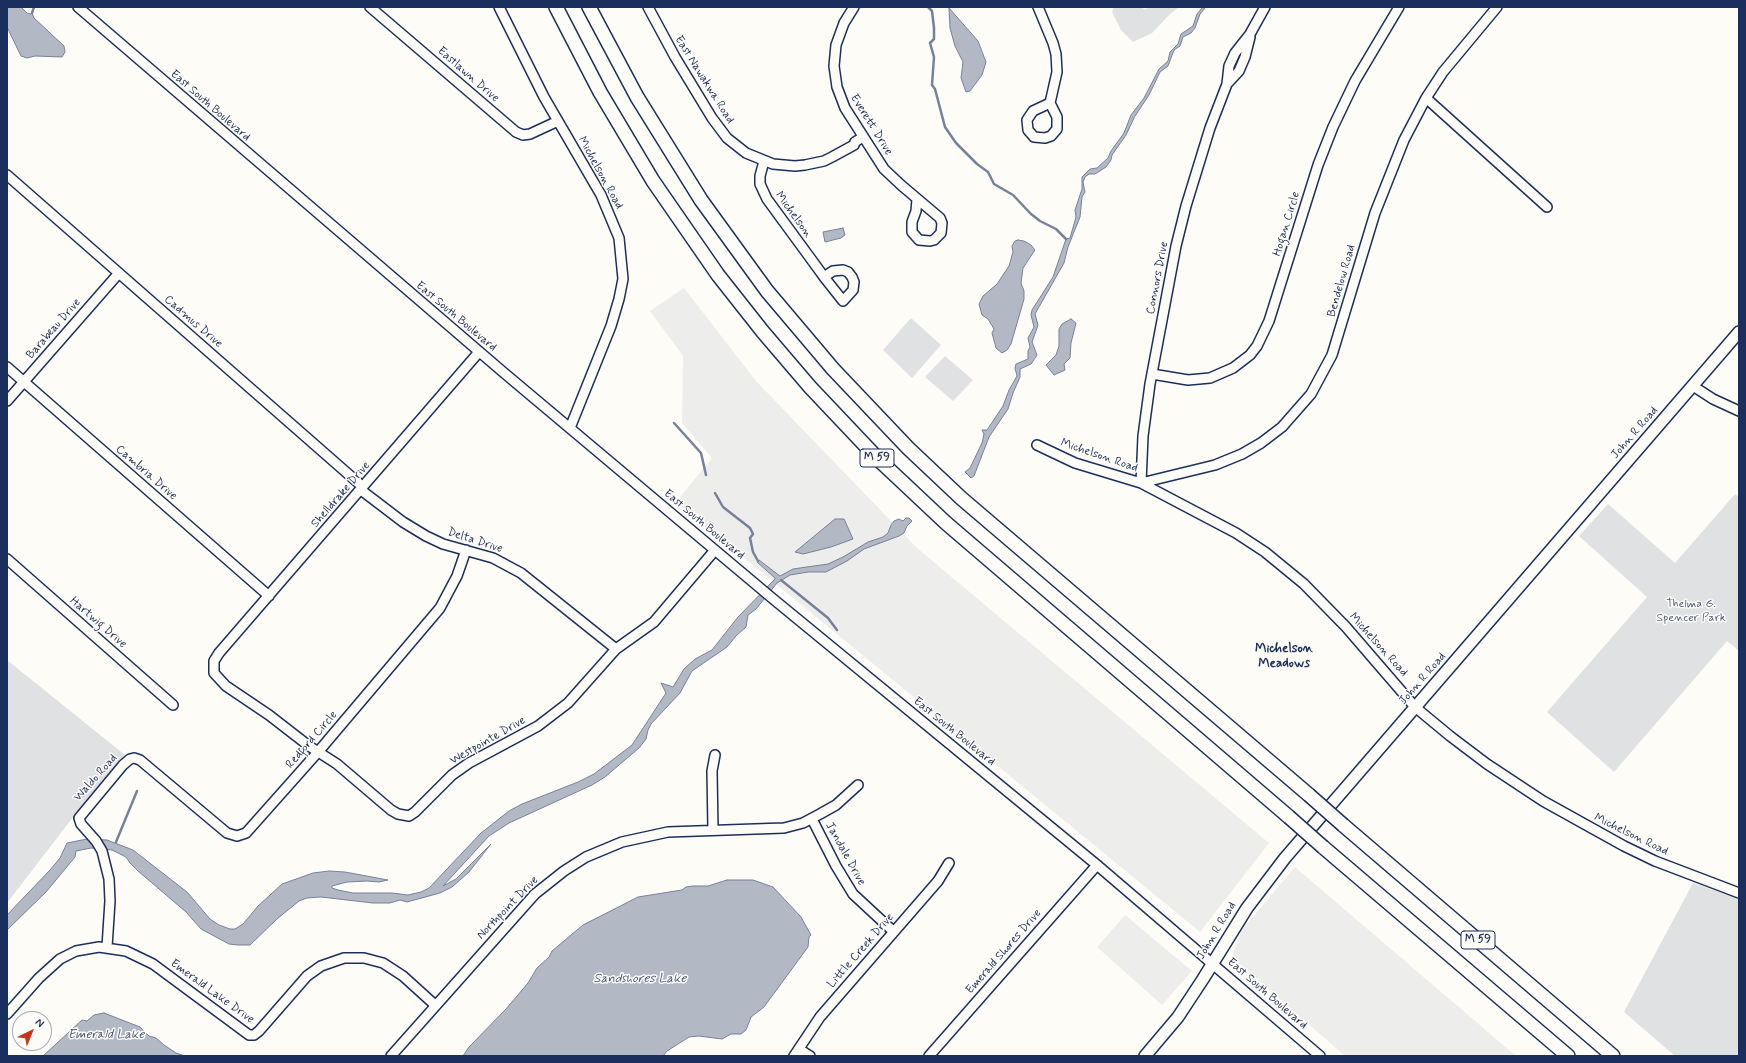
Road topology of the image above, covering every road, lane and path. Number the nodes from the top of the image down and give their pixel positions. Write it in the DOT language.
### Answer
graph roads {
  1 [pos="78,7"];
  2 [pos="370,7"];
  3 [pos="499,7"];
  4 [pos="556,7"];
  5 [pos="588,7"];
  6 [pos="648,7"];
  7 [pos="854,7"];
  8 [pos="1038,7"];
  9 [pos="1265,7"];
  10 [pos="1399,7"];
  11 [pos="1497,7"];
  12 [pos="1426,98"];
  13 [pos="1050,104"];
  14 [pos="558,122"];
  15 [pos="863,137"];
  16 [pos="764,161"];
  17 [pos="7,175"];
  18 [pos="916,199"];
  19 [pos="1547,207"];
  20 [pos="119,273"];
  21 [pos="824,277"];
  22 [pos="1739,332"];
  23 [pos="480,352"];
  24 [pos="7,367"];
  25 [pos="1152,374"];
  26 [pos="24,382"];
  27 [pos="1693,386"];
  28 [pos="7,401"];
  29 [pos="1739,411"];
  30 [pos="570,428"];
  31 [pos="1037,445"];
  32 [pos="1141,483"];
  33 [pos="362,488"];
  34 [pos="466,550"];
  35 [pos="716,550"];
  36 [pos="7,559"];
  37 [pos="269,596"];
  38 [pos="616,649"];
  39 [pos="219,653"];
  40 [pos="173,705"];
  41 [pos="1416,707"];
  42 [pos="318,752"];
  43 [pos="715,755"];
  44 [pos="140,760"];
  45 [pos="858,785"];
  46 [pos="812,818"];
  47 [pos="713,830"];
  48 [pos="949,863"];
  49 [pos="1097,865"];
  50 [pos="1739,893"];
  51 [pos="894,932"];
  52 [pos="107,947"];
  53 [pos="1213,964"];
  54 [pos="435,1005"];
  55 [pos="7,1014"];
  56 [pos="796,1053"];
  57 [pos="391,1056"];
  58 [pos="810,1056"];
  59 [pos="929,1056"];
  60 [pos="1145,1056"];
  61 [pos="1320,1056"];
  62 [pos="1568,1056"];
  63 [pos="1613,1056"];
  1 -- 23 [label="street, East South Boulevard"];
  2 -- 14 [label="street, Eastlawn Drive"];
  3 -- 14 [label="street, Michelson Road"];
  4 -- 62 [label="highway, M 59, bridge"];
  5 -- 63 [label="highway, M 59, bridge"];
  6 -- 16 [label="street, East Nawakwa Road"];
  7 -- 15 [label="street, Everett Drive"];
  8 -- 13 [label="street"];
  9 -- 25 [label="street, Connors Drive"];
  10 -- 25 [label="street, Hogan Circle"];
  11 -- 12 [label="street, Bendelow Road"];
  12 -- 19 [label="street"];
  12 -- 32 [label="street, Bendelow Road"];
  14 -- 30 [label="street, Michelson Road"];
  15 -- 16 [label="street, East Nawakwa Road"];
  15 -- 18 [label="street, Everett Drive"];
  16 -- 21 [label="street, Michelson"];
  17 -- 20 [label="street, Cadmus Drive"];
  18 -- 18 [label="street, Everett Drive"];
  20 -- 26 [label="street, Barabeau Drive"];
  20 -- 33 [label="street, Cadmus Drive"];
  22 -- 27 [label="main road, John R Road"];
  23 -- 30 [label="street, East South Boulevard"];
  23 -- 33 [label="street, Shelldrake Drive"];
  24 -- 26 [label="street, Cambria Drive"];
  25 -- 32 [label="street, Connors Drive"];
  26 -- 28 [label="street, Barabeau Drive"];
  26 -- 37 [label="street, Cambria Drive"];
  27 -- 29 [label="street"];
  27 -- 41 [label="main road, John R Road"];
  30 -- 35 [label="street, East South Boulevard"];
  31 -- 32 [label="street, Michelson Road"];
  32 -- 41 [label="street, Michelson Road"];
  33 -- 34 [label="street, Delta Drive"];
  33 -- 37 [label="street, Shelldrake Drive"];
  34 -- 38 [label="street, Delta Drive"];
  34 -- 42 [label="street, Redford Circle"];
  35 -- 38 [label="street, Westpointe Drive"];
  35 -- 49 [label="street, East South Boulevard"];
  36 -- 40 [label="street, Hartwig Drive"];
  37 -- 39 [label="street, Shelldrake Drive"];
  38 -- 42 [label="street, Westpointe Drive"];
  39 -- 42 [label="street, Westpointe Drive"];
  41 -- 50 [label="street, Michelson Road"];
  41 -- 53 [label="main road, John R Road"];
  42 -- 44 [label="street, Redford Circle"];
  43 -- 47 [label="street"];
  44 -- 52 [label="street, Waldo Road"];
  45 -- 46 [label="street, Northpoint Drive"];
  46 -- 47 [label="street, Northpoint Drive"];
  46 -- 51 [label="street, Jandale Drive"];
  47 -- 54 [label="street, Northpoint Drive"];
  48 -- 51 [label="street, Little Creek Drive"];
  49 -- 53 [label="street, East South Boulevard"];
  49 -- 59 [label="street, Emerald Shores Drive"];
  51 -- 56 [label="street, Little Creek Drive"];
  52 -- 54 [label="street, Emerald Lake Drive"];
  52 -- 55 [label="street, Emerald Lake Drive"];
  53 -- 60 [label="main road, John R Road"];
  53 -- 61 [label="street, East South Boulevard"];
  54 -- 57 [label="street, Northpoint Drive"];
  56 -- 58 [label="street"];
}
